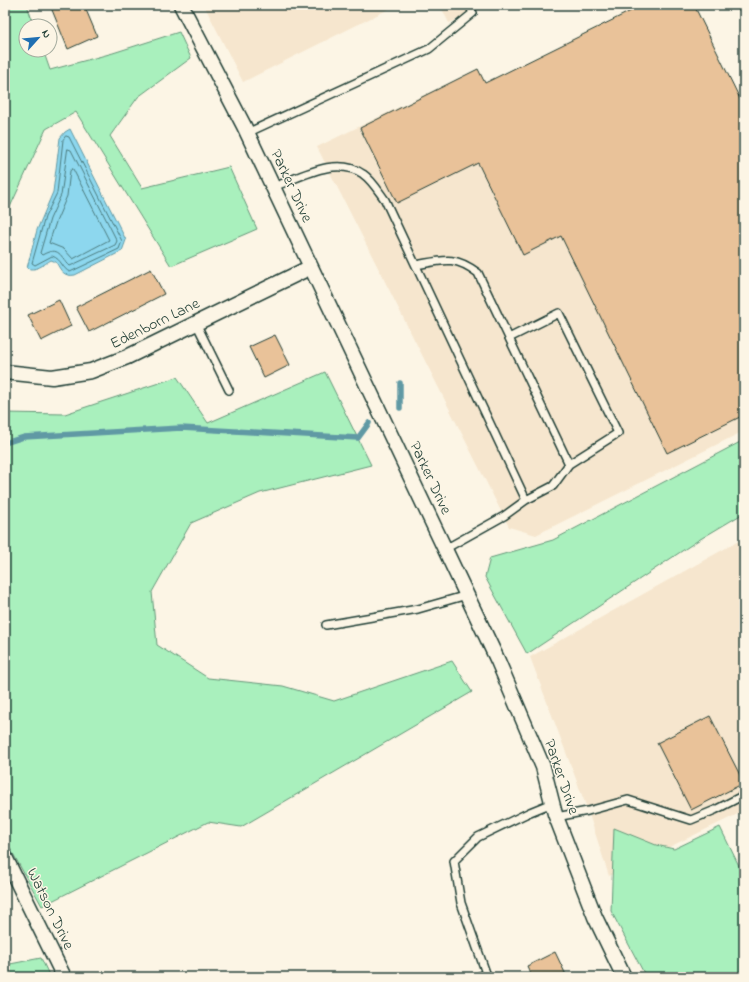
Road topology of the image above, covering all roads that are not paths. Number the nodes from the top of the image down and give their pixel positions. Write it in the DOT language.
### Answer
graph roads {
  1 [pos="181,5"];
  2 [pos="469,5"];
  3 [pos="247,133"];
  4 [pos="273,187"];
  5 [pos="416,265"];
  6 [pos="311,266"];
  7 [pos="196,323"];
  8 [pos="510,338"];
  9 [pos="5,372"];
  10 [pos="229,390"];
  11 [pos="570,464"];
  12 [pos="526,500"];
  13 [pos="445,549"];
  14 [pos="467,595"];
  15 [pos="326,625"];
  16 [pos="744,795"];
  17 [pos="552,803"];
  18 [pos="556,817"];
  19 [pos="5,857"];
  20 [pos="488,975"];
  21 [pos="64,977"];
  22 [pos="478,977"];
  23 [pos="624,977"];
  1 -- 3 [label="street, Parker Drive"];
  2 -- 3 [label="lane"];
  3 -- 4 [label="street, Parker Drive"];
  4 -- 5 [label="lane"];
  4 -- 6 [label="street, Parker Drive"];
  5 -- 8 [label="lane"];
  5 -- 12 [label="lane"];
  6 -- 7 [label="street, Edenborn Lane"];
  6 -- 13 [label="street, Parker Drive"];
  7 -- 9 [label="street, Edenborn Lane"];
  7 -- 10 [label="lane"];
  8 -- 11 [label="lane"];
  8 -- 11 [label="lane"];
  11 -- 12 [label="lane"];
  12 -- 13 [label="lane"];
  13 -- 14 [label="street, Parker Drive"];
  14 -- 15 [label="lane"];
  14 -- 17 [label="street, Parker Drive"];
  16 -- 18 [label="lane"];
  17 -- 18 [label="street, Parker Drive"];
  17 -- 20 [label="lane"];
  18 -- 23 [label="street, Parker Drive"];
  19 -- 21 [label="street, Watson Drive"];
  20 -- 22 [label="lane"];
}
